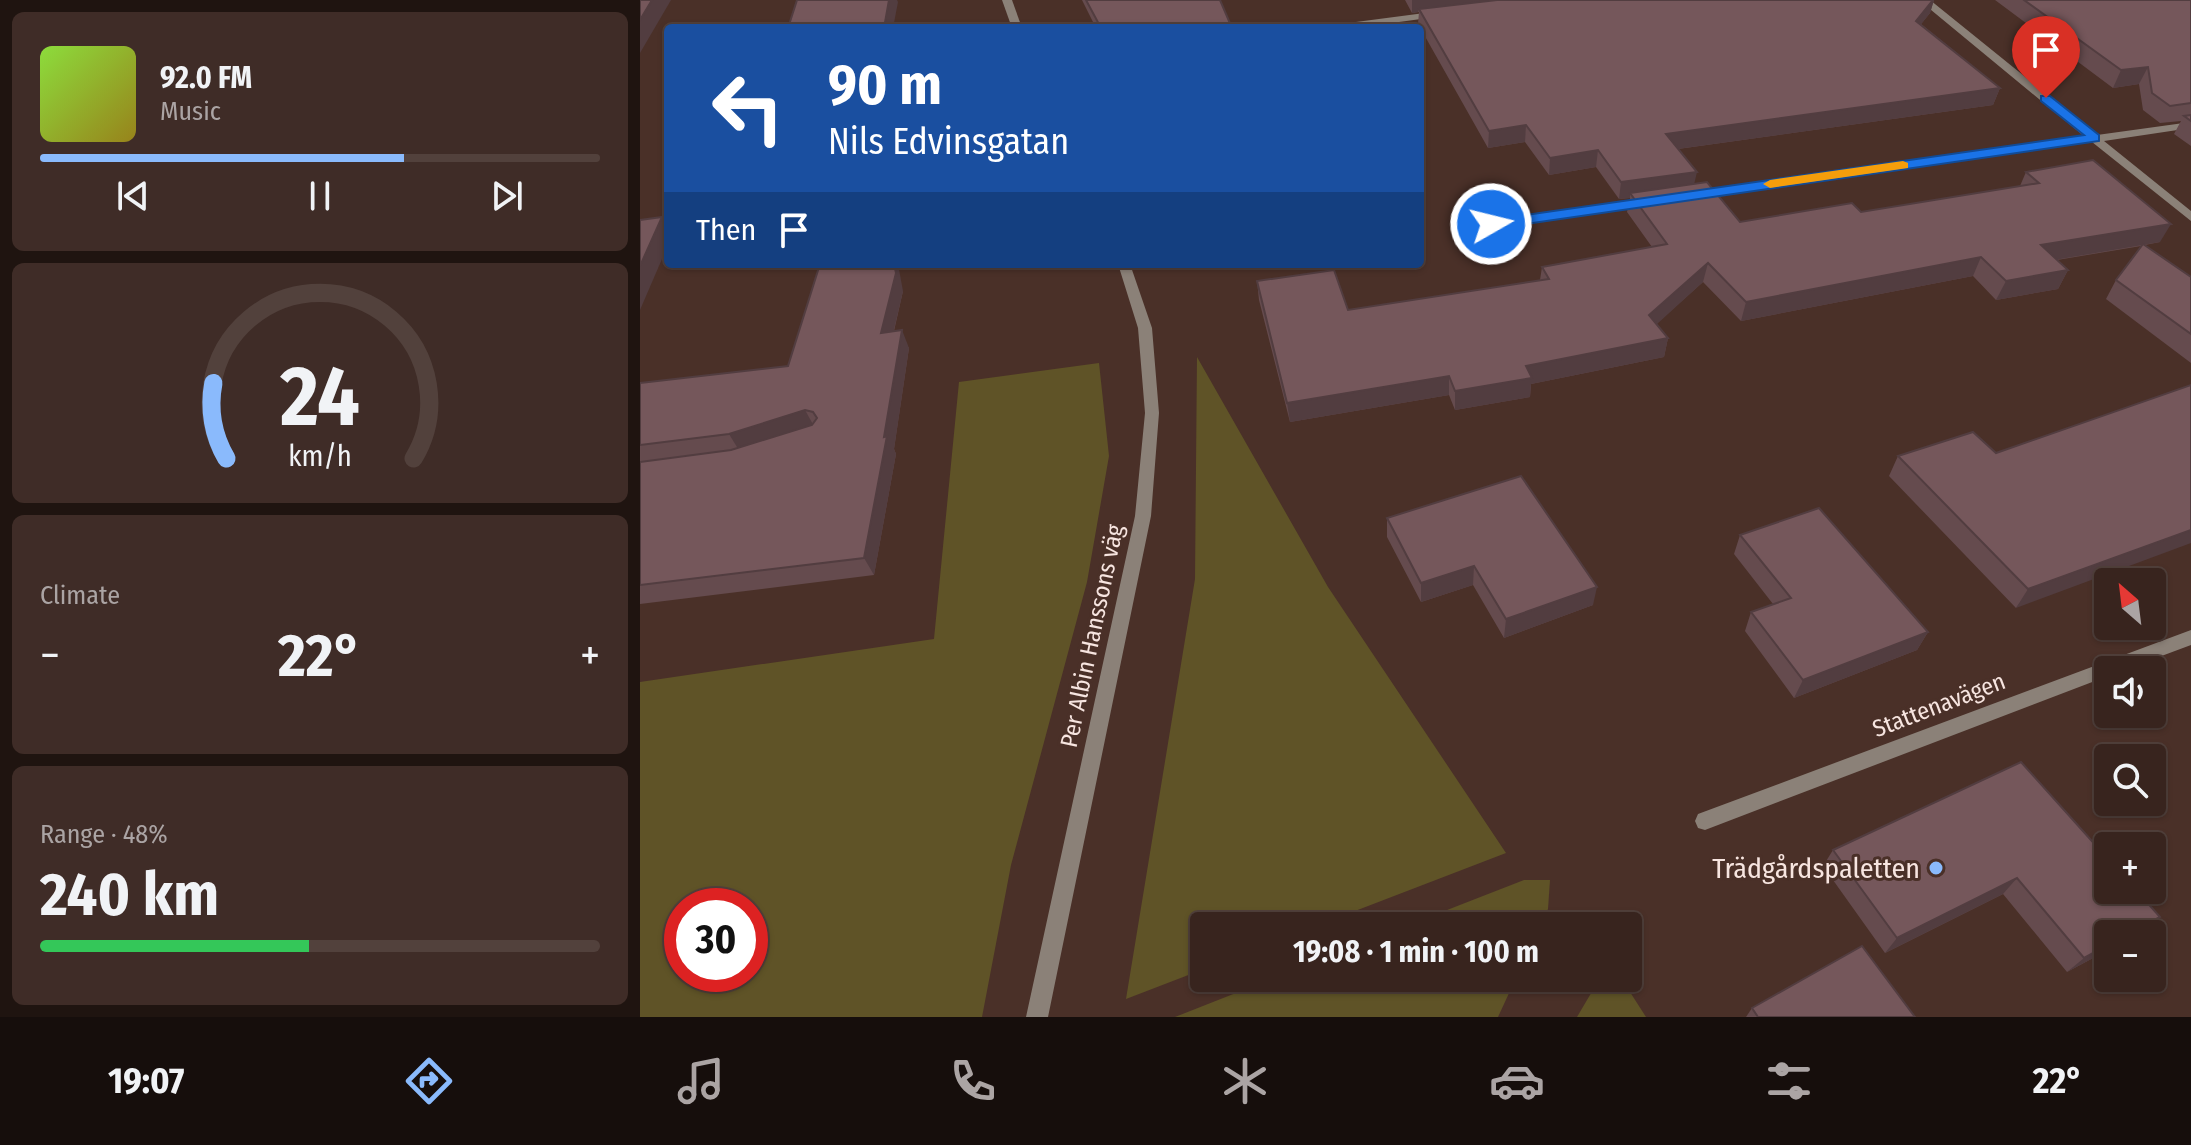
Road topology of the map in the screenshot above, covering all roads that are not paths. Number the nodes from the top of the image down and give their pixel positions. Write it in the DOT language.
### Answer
graph roads {
  1 [pos="1007,0"];
  2 [pos="1924,0"];
  3 [pos="1453,12"];
  4 [pos="1016,24"];
  5 [pos="1363,24"];
  6 [pos="2191,125"];
  7 [pos="2094,138"];
  8 [pos="1677,198"];
  9 [pos="1661,200"];
  10 [pos="2191,217"];
  11 [pos="1491,224"];
  12 [pos="1125,268"];
  13 [pos="2191,637"];
  14 [pos="1705,821"];
  15 [pos="1037,1017"];
  1 -- 4 [label="street"];
  2 -- 7 [label="street"];
  3 -- 5 [label="street"];
  6 -- 7 [label="street"];
  7 -- 8 [label="street"];
  7 -- 10 [label="street"];
  9 -- 11 [label="street"];
  12 -- 15 [label="street, Per Albin Hanssons väg"];
  13 -- 14 [label="street, Stattenavägen"];
}
